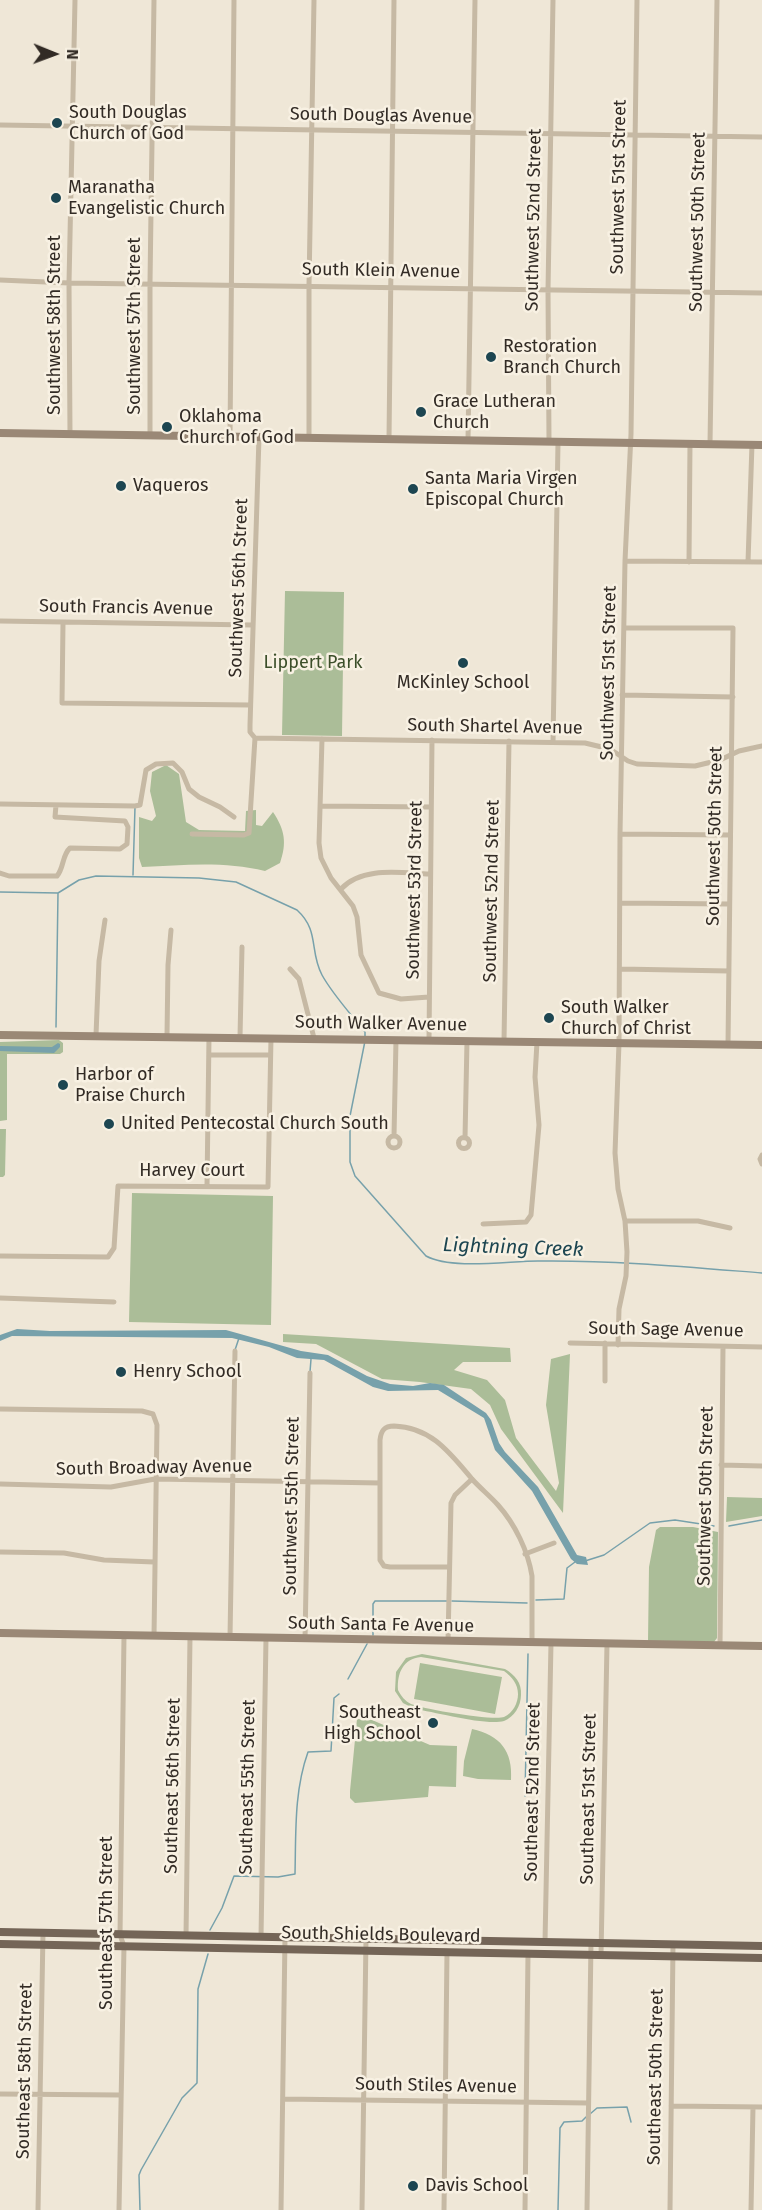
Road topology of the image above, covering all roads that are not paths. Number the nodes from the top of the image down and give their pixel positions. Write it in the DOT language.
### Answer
graph roads {
  1 [pos="75,0"];
  2 [pos="154,0"];
  3 [pos="234,0"];
  4 [pos="314,0"];
  5 [pos="394,0"];
  6 [pos="475,0"];
  7 [pos="553,0"];
  8 [pos="638,0"];
  9 [pos="717,0"];
  10 [pos="0,125"];
  11 [pos="73,126"];
  12 [pos="152,127"];
  13 [pos="232,130"];
  14 [pos="312,130"];
  15 [pos="392,131"];
  16 [pos="472,132"];
  17 [pos="551,134"];
  18 [pos="634,136"];
  19 [pos="714,136"];
  20 [pos="762,137"];
  21 [pos="0,280"];
  22 [pos="69,283"];
  23 [pos="150,283"];
  24 [pos="232,284"];
  25 [pos="309,285"];
  26 [pos="389,288"];
  27 [pos="469,288"];
  28 [pos="548,290"];
  29 [pos="632,290"];
  30 [pos="711,292"];
  31 [pos="762,293"];
  32 [pos="0,433"];
  33 [pos="70,434"];
  34 [pos="150,435"];
  35 [pos="230,437"];
  36 [pos="259,437"];
  37 [pos="309,438"];
  38 [pos="388,439"];
  39 [pos="468,440"];
  40 [pos="549,441"];
  41 [pos="558,442"];
  42 [pos="630,443"];
  43 [pos="690,443"];
  44 [pos="710,444"];
  45 [pos="752,444"];
  46 [pos="762,445"];
  47 [pos="625,561"];
  48 [pos="688,562"];
  49 [pos="748,562"];
  50 [pos="762,562"];
  51 [pos="0,621"];
  52 [pos="63,623"];
  53 [pos="252,625"];
  54 [pos="624,628"];
  55 [pos="622,695"];
  56 [pos="733,697"];
  57 [pos="250,705"];
  58 [pos="255,738"];
  59 [pos="322,739"];
  60 [pos="432,740"];
  61 [pos="509,741"];
  62 [pos="553,742"];
  63 [pos="762,746"];
  64 [pos="731,754"];
  65 [pos="621,757"];
  66 [pos="0,804"];
  67 [pos="56,805"];
  68 [pos="320,806"];
  69 [pos="431,807"];
  70 [pos="234,817"];
  71 [pos="192,834"];
  72 [pos="620,834"];
  73 [pos="730,835"];
  74 [pos="0,873"];
  75 [pos="429,874"];
  76 [pos="341,889"];
  77 [pos="620,903"];
  78 [pos="729,904"];
  79 [pos="105,920"];
  80 [pos="171,930"];
  81 [pos="242,947"];
  82 [pos="290,969"];
  83 [pos="620,969"];
  84 [pos="729,971"];
  85 [pos="429,997"];
  86 [pos="0,1035"];
  87 [pos="96,1035"];
  88 [pos="167,1036"];
  89 [pos="209,1037"];
  90 [pos="240,1037"];
  91 [pos="271,1038"];
  92 [pos="314,1038"];
  93 [pos="396,1040"];
  94 [pos="429,1040"];
  95 [pos="467,1041"];
  96 [pos="504,1041"];
  97 [pos="537,1042"];
  98 [pos="619,1043"];
  99 [pos="728,1045"];
  100 [pos="762,1045"];
  101 [pos="209,1055"];
  102 [pos="270,1055"];
  103 [pos="394,1136"];
  104 [pos="465,1138"];
  105 [pos="762,1155"];
  106 [pos="762,1164"];
  107 [pos="207,1186"];
  108 [pos="626,1221"];
  109 [pos="483,1224"];
  110 [pos="730,1228"];
  111 [pos="0,1256"];
  112 [pos="0,1298"];
  113 [pos="114,1302"];
  114 [pos="570,1343"];
  115 [pos="605,1343"];
  116 [pos="618,1345"];
  117 [pos="723,1347"];
  118 [pos="762,1347"];
  119 [pos="235,1351"];
  120 [pos="310,1373"];
  121 [pos="605,1380"];
  122 [pos="0,1409"];
  123 [pos="721,1465"];
  124 [pos="762,1466"];
  125 [pos="155,1479"];
  126 [pos="472,1479"];
  127 [pos="231,1480"];
  128 [pos="306,1483"];
  129 [pos="380,1483"];
  130 [pos="0,1484"];
  131 [pos="554,1543"];
  132 [pos="0,1552"];
  133 [pos="525,1554"];
  134 [pos="154,1562"];
  135 [pos="449,1567"];
  136 [pos="0,1634"];
  137 [pos="124,1636"];
  138 [pos="154,1636"];
  139 [pos="190,1637"];
  140 [pos="230,1637"];
  141 [pos="266,1638"];
  142 [pos="305,1639"];
  143 [pos="448,1641"];
  144 [pos="532,1642"];
  145 [pos="551,1643"];
  146 [pos="607,1644"];
  147 [pos="720,1646"];
  148 [pos="762,1647"];
  149 [pos="0,1932"];
  150 [pos="43,1933"];
  151 [pos="120,1935"];
  152 [pos="186,1936"];
  153 [pos="261,1937"];
  154 [pos="285,1938"];
  155 [pos="366,1939"];
  156 [pos="545,1942"];
  157 [pos="591,1943"];
  158 [pos="601,1943"];
  159 [pos="0,1944"];
  160 [pos="42,1945"];
  161 [pos="673,1945"];
  162 [pos="124,1946"];
  163 [pos="762,1946"];
  164 [pos="285,1949"];
  165 [pos="365,1951"];
  166 [pos="447,1952"];
  167 [pos="528,1954"];
  168 [pos="590,1955"];
  169 [pos="601,1955"];
  170 [pos="673,1957"];
  171 [pos="762,1958"];
  172 [pos="0,2094"];
  173 [pos="40,2095"];
  174 [pos="120,2095"];
  175 [pos="283,2098"];
  176 [pos="363,2099"];
  177 [pos="445,2100"];
  178 [pos="526,2102"];
  179 [pos="588,2103"];
  180 [pos="671,2106"];
  181 [pos="753,2107"];
  182 [pos="762,2107"];
  183 [pos="38,2210"];
  184 [pos="119,2210"];
  185 [pos="281,2210"];
  186 [pos="362,2210"];
  187 [pos="444,2210"];
  188 [pos="525,2210"];
  189 [pos="587,2210"];
  190 [pos="670,2210"];
  191 [pos="752,2210"];
  1 -- 11 [label="street, Southwest 58th Street"];
  2 -- 12 [label="street, Southwest 57th Street"];
  3 -- 13 [label="street"];
  4 -- 14 [label="street"];
  5 -- 15 [label="street"];
  6 -- 16 [label="street"];
  7 -- 17 [label="street, Southwest 52nd Street"];
  8 -- 18 [label="street, Southwest 51st Street"];
  9 -- 19 [label="street, Southwest 50th Street"];
  10 -- 11 [label="street, South Douglas Avenue"];
  11 -- 12 [label="street, South Douglas Avenue"];
  11 -- 22 [label="street, Southwest 58th Street"];
  12 -- 13 [label="street, South Douglas Avenue"];
  12 -- 23 [label="street, Southwest 57th Street"];
  13 -- 14 [label="street, South Douglas Avenue"];
  13 -- 24 [label="street"];
  14 -- 15 [label="street, South Douglas Avenue"];
  14 -- 25 [label="street"];
  15 -- 16 [label="street, South Douglas Avenue"];
  15 -- 26 [label="street"];
  16 -- 17 [label="street, South Douglas Avenue"];
  16 -- 27 [label="street"];
  17 -- 18 [label="street, South Douglas Avenue"];
  17 -- 28 [label="street, Southwest 52nd Street"];
  18 -- 19 [label="street, South Douglas Avenue"];
  18 -- 29 [label="street, Southwest 51st Street"];
  19 -- 20 [label="street, South Douglas Avenue"];
  19 -- 30 [label="street, Southwest 50th Street"];
  21 -- 22 [label="street, South Klein Avenue"];
  22 -- 23 [label="street, South Klein Avenue"];
  22 -- 33 [label="street, Southwest 58th Street"];
  23 -- 24 [label="street, South Klein Avenue"];
  23 -- 34 [label="street, Southwest 57th Street"];
  24 -- 25 [label="street, South Klein Avenue"];
  24 -- 35 [label="street"];
  25 -- 26 [label="street, South Klein Avenue"];
  25 -- 37 [label="street"];
  26 -- 27 [label="street, South Klein Avenue"];
  26 -- 38 [label="street"];
  27 -- 28 [label="street, South Klein Avenue"];
  27 -- 39 [label="street"];
  28 -- 29 [label="street, South Klein Avenue"];
  28 -- 40 [label="street, Southwest 52nd Street"];
  29 -- 30 [label="street, South Klein Avenue"];
  29 -- 42 [label="street, Southwest 51st Street"];
  30 -- 31 [label="street, South Klein Avenue"];
  30 -- 44 [label="street, Southwest 50th Street"];
  32 -- 33 [label="main road"];
  33 -- 34 [label="main road"];
  34 -- 35 [label="main road"];
  35 -- 36 [label="main road"];
  36 -- 37 [label="main road"];
  36 -- 53 [label="street, Southwest 56th Street"];
  37 -- 38 [label="main road"];
  38 -- 39 [label="main road"];
  39 -- 40 [label="main road"];
  40 -- 41 [label="main road"];
  41 -- 42 [label="main road"];
  41 -- 62 [label="street"];
  42 -- 43 [label="main road"];
  42 -- 47 [label="street, Southwest 51st Street"];
  43 -- 44 [label="main road"];
  43 -- 48 [label="street"];
  44 -- 45 [label="main road"];
  45 -- 46 [label="main road"];
  45 -- 49 [label="street"];
  47 -- 48 [label="street"];
  47 -- 54 [label="street, Southwest 51st Street"];
  48 -- 49 [label="street"];
  49 -- 50 [label="street"];
  51 -- 52 [label="street, South Francis Avenue"];
  52 -- 53 [label="street, South Francis Avenue"];
  52 -- 57 [label="street"];
  53 -- 57 [label="street, Southwest 56th Street"];
  54 -- 55 [label="street, Southwest 51st Street"];
  54 -- 56 [label="street, Southwest 50th Street"];
  55 -- 56 [label="street"];
  55 -- 65 [label="street, Southwest 51st Street"];
  56 -- 64 [label="street, Southwest 50th Street"];
  57 -- 58 [label="street, Southwest 56th Street"];
  58 -- 59 [label="street, South Shartel Avenue"];
  58 -- 71 [label="street, Southwest 56th Street"];
  59 -- 60 [label="street, South Shartel Avenue"];
  59 -- 68 [label="street"];
  60 -- 61 [label="street, South Shartel Avenue"];
  60 -- 69 [label="street, Southwest 53rd Street"];
  61 -- 62 [label="street, South Shartel Avenue"];
  61 -- 96 [label="street, Southwest 52nd Street"];
  62 -- 65 [label="street, South Shartel Avenue"];
  63 -- 64 [label="street, South Shartel Avenue"];
  64 -- 65 [label="street, South Shartel Avenue"];
  64 -- 73 [label="street, Southwest 50th Street"];
  65 -- 72 [label="street, Southwest 51st Street"];
  66 -- 67 [label="street"];
  67 -- 70 [label="street"];
  67 -- 74 [label="street"];
  68 -- 69 [label="street"];
  68 -- 76 [label="street"];
  69 -- 75 [label="street, Southwest 53rd Street"];
  72 -- 73 [label="street"];
  72 -- 77 [label="street, Southwest 51st Street"];
  73 -- 78 [label="street, Southwest 50th Street"];
  75 -- 76 [label="street"];
  75 -- 85 [label="street, Southwest 53rd Street"];
  76 -- 85 [label="street"];
  77 -- 78 [label="street"];
  77 -- 83 [label="street, Southwest 51st Street"];
  78 -- 84 [label="street, Southwest 50th Street"];
  79 -- 87 [label="street"];
  80 -- 88 [label="street"];
  81 -- 90 [label="street"];
  82 -- 92 [label="street"];
  83 -- 84 [label="street"];
  83 -- 98 [label="street, Southwest 51st Street"];
  84 -- 99 [label="street, Southwest 50th Street"];
  85 -- 94 [label="street, Southwest 53rd Street"];
  86 -- 87 [label="main road, South Walker Avenue"];
  87 -- 88 [label="main road, South Walker Avenue"];
  88 -- 89 [label="main road, South Walker Avenue"];
  89 -- 90 [label="main road, South Walker Avenue"];
  89 -- 101 [label="street"];
  90 -- 91 [label="main road, South Walker Avenue"];
  91 -- 92 [label="main road, South Walker Avenue"];
  91 -- 102 [label="street"];
  92 -- 93 [label="main road, South Walker Avenue"];
  93 -- 94 [label="main road, South Walker Avenue"];
  93 -- 103 [label="street"];
  94 -- 95 [label="main road, South Walker Avenue"];
  95 -- 96 [label="main road, South Walker Avenue"];
  95 -- 104 [label="street"];
  96 -- 97 [label="main road, South Walker Avenue"];
  97 -- 98 [label="main road, South Walker Avenue"];
  97 -- 109 [label="street"];
  98 -- 99 [label="main road, South Walker Avenue"];
  98 -- 108 [label="street, Southwest 51st Street"];
  99 -- 100 [label="main road, South Walker Avenue"];
  101 -- 102 [label="street"];
  101 -- 107 [label="street"];
  102 -- 107 [label="street, Harvey Court"];
  105 -- 106 [label="street"];
  107 -- 111 [label="street, Harvey Court"];
  108 -- 110 [label="street"];
  108 -- 116 [label="street, Southwest 51st Street"];
  112 -- 113 [label="street"];
  114 -- 115 [label="street, South Sage Avenue"];
  115 -- 116 [label="street, South Sage Avenue"];
  115 -- 121 [label="street"];
  116 -- 117 [label="street, South Sage Avenue"];
  117 -- 118 [label="street, South Sage Avenue"];
  117 -- 123 [label="street, Southwest 50th Street"];
  119 -- 127 [label="street"];
  120 -- 128 [label="street, Southwest 55th Street"];
  122 -- 125 [label="street"];
  123 -- 124 [label="street"];
  123 -- 147 [label="street, Southwest 50th Street"];
  125 -- 127 [label="street, South Broadway Avenue"];
  125 -- 130 [label="street, South Broadway Avenue"];
  125 -- 134 [label="street"];
  126 -- 129 [label="street"];
  126 -- 133 [label="street"];
  126 -- 135 [label="street"];
  127 -- 128 [label="street, South Broadway Avenue"];
  127 -- 140 [label="street"];
  128 -- 129 [label="street, South Broadway Avenue"];
  128 -- 142 [label="street, Southwest 55th Street"];
  129 -- 135 [label="street"];
  131 -- 133 [label="street"];
  132 -- 134 [label="street"];
  133 -- 144 [label="street"];
  134 -- 138 [label="street"];
  135 -- 143 [label="street"];
  136 -- 137 [label="main road, South Santa Fe Avenue"];
  137 -- 138 [label="main road, South Santa Fe Avenue"];
  137 -- 151 [label="street, Southeast 57th Street"];
  138 -- 139 [label="main road, South Santa Fe Avenue"];
  139 -- 140 [label="main road, South Santa Fe Avenue"];
  139 -- 152 [label="street, Southeast 56th Street"];
  140 -- 141 [label="main road, South Santa Fe Avenue"];
  141 -- 142 [label="main road, South Santa Fe Avenue"];
  141 -- 153 [label="street, Southeast 55th Street"];
  142 -- 143 [label="main road, South Santa Fe Avenue"];
  143 -- 144 [label="main road, South Santa Fe Avenue"];
  144 -- 145 [label="main road, South Santa Fe Avenue"];
  145 -- 146 [label="main road, South Santa Fe Avenue"];
  145 -- 156 [label="street, Southeast 52nd Street"];
  146 -- 147 [label="main road, South Santa Fe Avenue"];
  146 -- 158 [label="street, Southeast 51st Street"];
  147 -- 148 [label="main road, South Santa Fe Avenue"];
  149 -- 150 [label="main road, South Shields Boulevard"];
  150 -- 151 [label="main road, South Shields Boulevard"];
  150 -- 160 [label="street, Southeast 58th Street"];
  151 -- 152 [label="main road, South Shields Boulevard"];
  151 -- 162 [label="street, Southeast 57th Street"];
  152 -- 153 [label="main road, South Shields Boulevard"];
  153 -- 154 [label="main road, South Shields Boulevard"];
  154 -- 155 [label="main road, South Shields Boulevard"];
  154 -- 164 [label="street"];
  155 -- 156 [label="main road, South Shields Boulevard"];
  155 -- 165 [label="street"];
  156 -- 157 [label="main road, South Shields Boulevard"];
  157 -- 158 [label="main road, South Shields Boulevard"];
  157 -- 168 [label="street"];
  158 -- 161 [label="main road, South Shields Boulevard"];
  158 -- 169 [label="street, Southeast 51st Street"];
  159 -- 160 [label="main road, South Shields Boulevard"];
  160 -- 162 [label="main road, South Shields Boulevard"];
  160 -- 173 [label="street, Southeast 58th Street"];
  161 -- 163 [label="main road, South Shields Boulevard"];
  161 -- 170 [label="street, Southeast 50th Street"];
  162 -- 164 [label="main road, South Shields Boulevard"];
  162 -- 174 [label="street, Southeast 57th Street"];
  164 -- 165 [label="main road, South Shields Boulevard"];
  164 -- 175 [label="street"];
  165 -- 166 [label="main road, South Shields Boulevard"];
  165 -- 176 [label="street"];
  166 -- 167 [label="main road, South Shields Boulevard"];
  166 -- 177 [label="street"];
  167 -- 168 [label="main road, South Shields Boulevard"];
  167 -- 178 [label="street"];
  168 -- 169 [label="main road, South Shields Boulevard"];
  168 -- 179 [label="street"];
  169 -- 170 [label="main road, South Shields Boulevard"];
  170 -- 171 [label="main road, South Shields Boulevard"];
  170 -- 180 [label="street, Southeast 50th Street"];
  172 -- 173 [label="street"];
  173 -- 174 [label="street"];
  173 -- 183 [label="street, Southeast 58th Street"];
  174 -- 184 [label="street, Southeast 57th Street"];
  175 -- 176 [label="street, South Stiles Avenue"];
  175 -- 185 [label="street"];
  176 -- 177 [label="street, South Stiles Avenue"];
  176 -- 186 [label="street"];
  177 -- 178 [label="street, South Stiles Avenue"];
  177 -- 187 [label="street"];
  178 -- 179 [label="street, South Stiles Avenue"];
  178 -- 188 [label="street"];
  179 -- 189 [label="street"];
  180 -- 181 [label="street"];
  180 -- 190 [label="street, Southeast 50th Street"];
  181 -- 182 [label="street"];
  181 -- 191 [label="street"];
}
